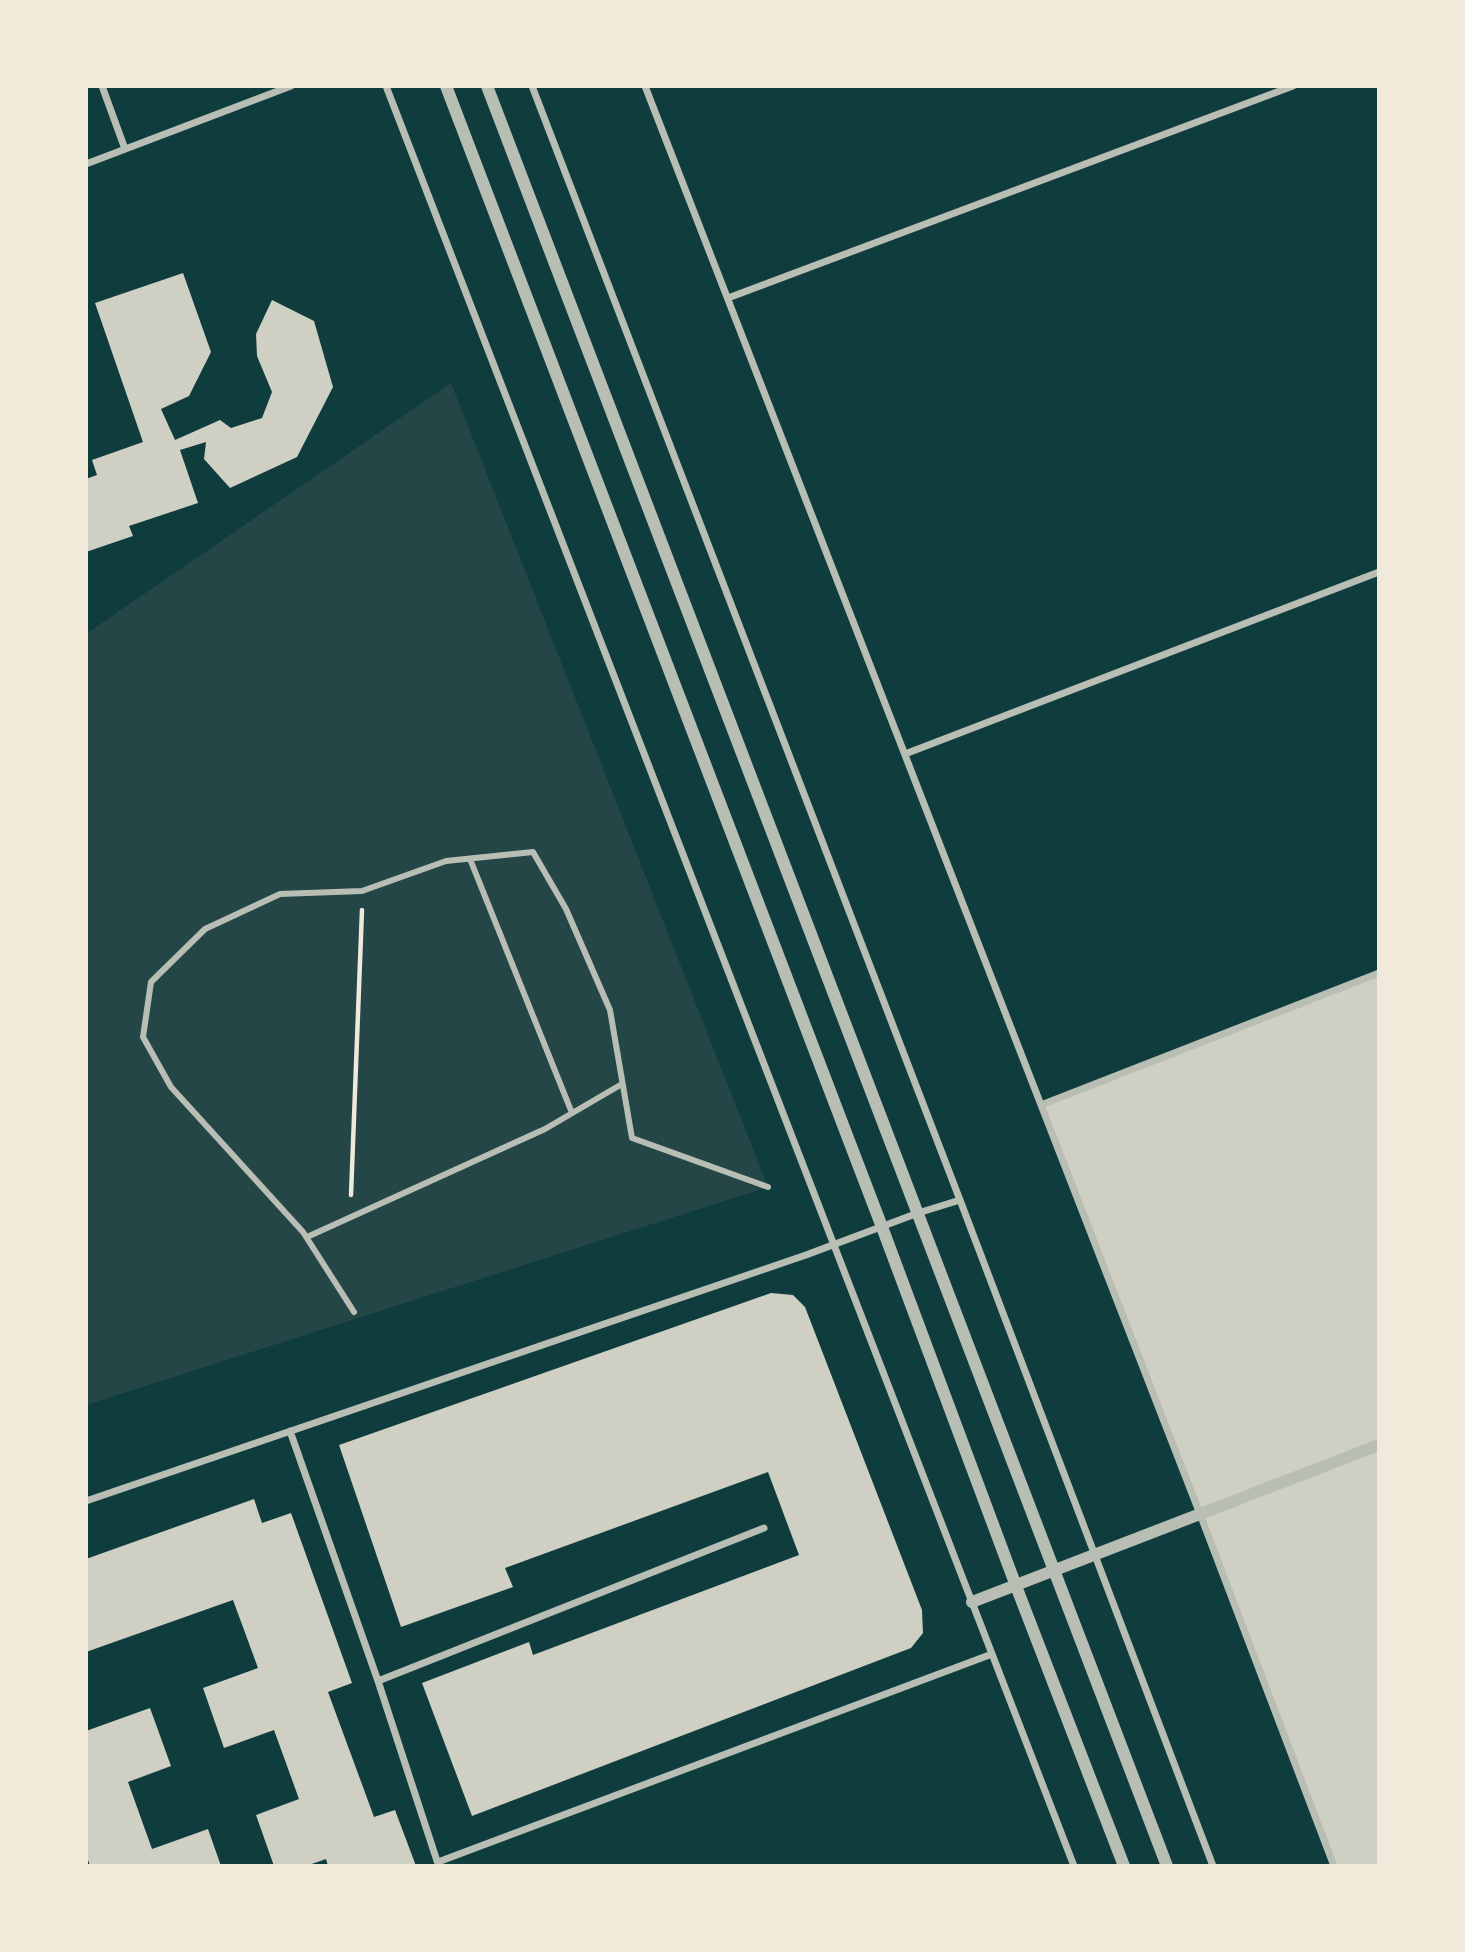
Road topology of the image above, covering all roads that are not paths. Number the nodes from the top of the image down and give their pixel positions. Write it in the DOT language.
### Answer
graph roads {
  1 [pos="102,86"];
  2 [pos="291,86"];
  3 [pos="386,86"];
  4 [pos="446,86"];
  5 [pos="487,86"];
  6 [pos="532,86"];
  7 [pos="645,86"];
  8 [pos="1293,86"];
  9 [pos="125,149"];
  10 [pos="86,164"];
  11 [pos="728,298"];
  12 [pos="1379,572"];
  13 [pos="905,754"];
  14 [pos="470,859"];
  15 [pos="1379,973"];
  16 [pos="622,1084"];
  17 [pos="1041,1105"];
  18 [pos="572,1113"];
  19 [pos="768,1187"];
  20 [pos="960,1200"];
  21 [pos="918,1213"];
  22 [pos="882,1227"];
  23 [pos="307,1237"];
  24 [pos="834,1245"];
  25 [pos="354,1312"];
  26 [pos="290,1431"];
  27 [pos="1379,1445"];
  28 [pos="86,1501"];
  29 [pos="1200,1514"];
  30 [pos="764,1528"];
  31 [pos="1095,1555"];
  32 [pos="1053,1571"];
  33 [pos="1016,1586"];
  34 [pos="972,1602"];
  35 [pos="992,1654"];
  36 [pos="378,1681"];
  37 [pos="438,1864"];
  38 [pos="1074,1866"];
  39 [pos="1124,1866"];
  40 [pos="1167,1866"];
  41 [pos="1213,1866"];
  42 [pos="1334,1866"];
  1 -- 9 [label="street"];
  2 -- 9 [label="street"];
  3 -- 24 [label="street"];
  4 -- 22 [label="street"];
  5 -- 21 [label="street"];
  6 -- 20 [label="street"];
  7 -- 11 [label="street"];
  8 -- 11 [label="street"];
  9 -- 10 [label="street"];
  11 -- 13 [label="street"];
  12 -- 13 [label="street"];
  13 -- 17 [label="street"];
  14 -- 16 [label="street"];
  14 -- 18 [label="street"];
  14 -- 23 [label="street"];
  15 -- 17 [label="street"];
  16 -- 18 [label="street"];
  16 -- 19 [label="street"];
  17 -- 29 [label="street"];
  18 -- 23 [label="street"];
  20 -- 21 [label="street"];
  20 -- 31 [label="street"];
  21 -- 22 [label="street"];
  21 -- 32 [label="street"];
  22 -- 24 [label="street"];
  22 -- 33 [label="street"];
  23 -- 25 [label="street"];
  24 -- 26 [label="street"];
  24 -- 34 [label="street"];
  26 -- 28 [label="street"];
  26 -- 36 [label="street"];
  27 -- 29 [label="street"];
  29 -- 31 [label="street"];
  29 -- 42 [label="street"];
  30 -- 36 [label="street"];
  31 -- 32 [label="street"];
  31 -- 41 [label="street"];
  32 -- 33 [label="street"];
  32 -- 40 [label="street"];
  33 -- 34 [label="street"];
  33 -- 39 [label="street"];
  34 -- 35 [label="street"];
  35 -- 37 [label="street"];
  35 -- 38 [label="street"];
  36 -- 37 [label="street"];
}
